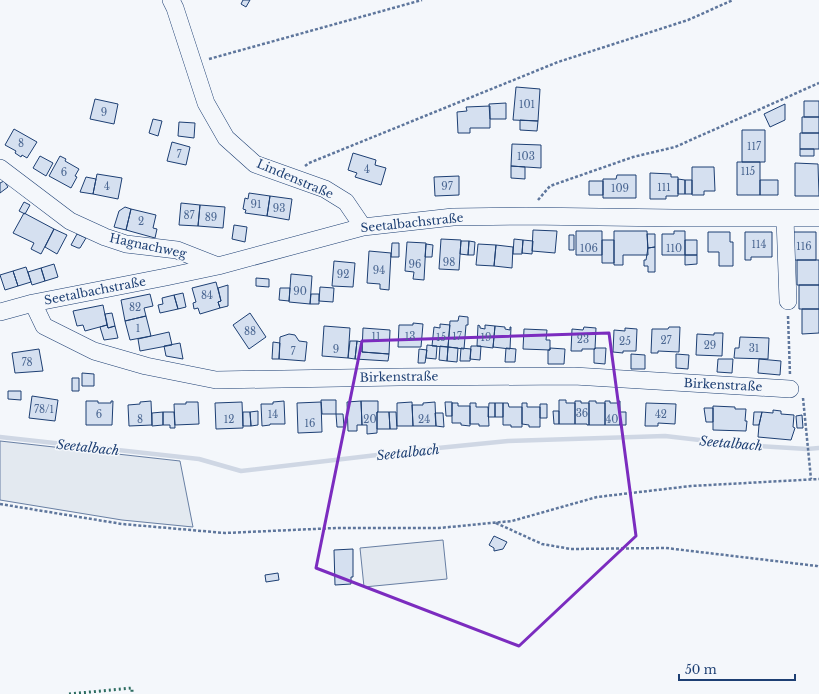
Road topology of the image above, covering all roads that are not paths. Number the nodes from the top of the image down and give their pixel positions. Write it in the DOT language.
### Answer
graph roads {
  1 [pos="171,0"];
  2 [pos="0,168"];
  3 [pos="785,218"];
  4 [pos="819,218"];
  5 [pos="363,227"];
  6 [pos="218,266"];
  7 [pos="788,301"];
  8 [pos="33,303"];
  9 [pos="0,312"];
  10 [pos="790,389"];
  1 -- 5 [label="street, Lindenstraße"];
  2 -- 6 [label="street, Hagnachweg"];
  3 -- 4 [label="street, Seetalbachstraße"];
  3 -- 5 [label="street, Seetalbachstraße"];
  3 -- 7 [label="street"];
  5 -- 6 [label="street, Seetalbachstraße"];
  6 -- 8 [label="street, Seetalbachstraße"];
  8 -- 9 [label="street, Seetalbachstraße"];
  8 -- 10 [label="street, Birkenstraße"];
}
